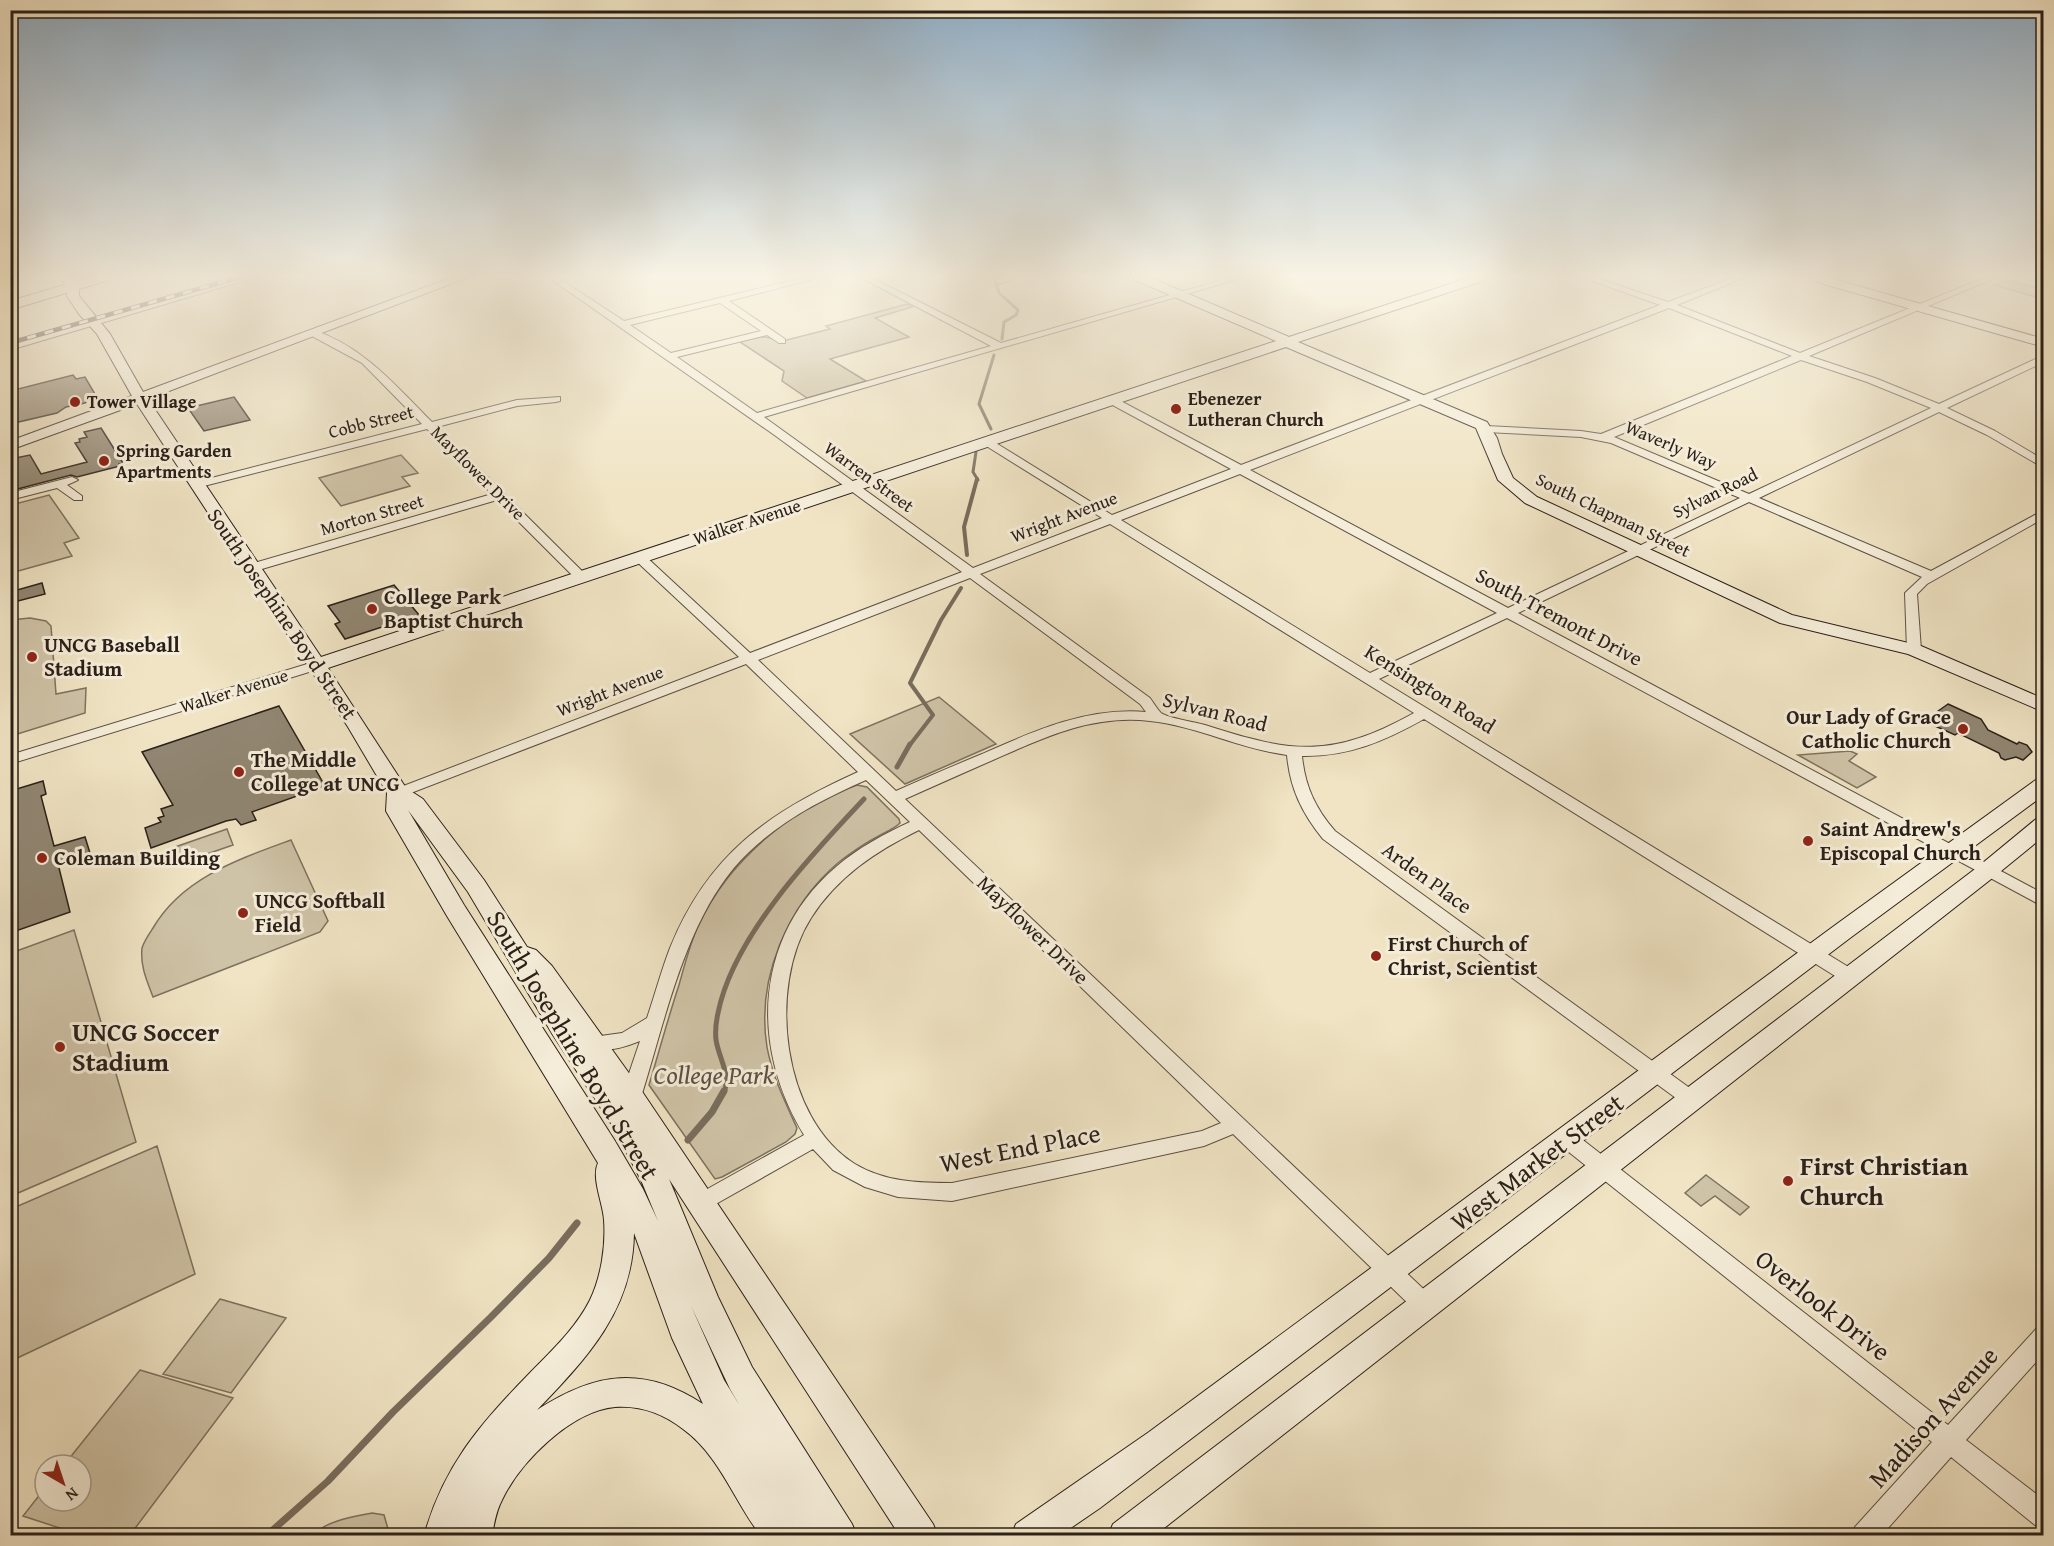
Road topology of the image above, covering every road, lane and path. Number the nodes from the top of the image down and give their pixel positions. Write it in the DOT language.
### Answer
graph roads {
  1 [pos="111,349"];
  2 [pos="268,349"];
  3 [pos="346,349"];
  4 [pos="659,349"];
  5 [pos="697,349"];
  6 [pos="988,349"];
  7 [pos="1264,349"];
  8 [pos="1303,349"];
  9 [pos="1554,349"];
  10 [pos="1782,349"];
  11 [pos="1817,349"];
  12 [pos="669,356"];
  13 [pos="1800,356"];
  14 [pos="2043,358"];
  15 [pos="139,396"];
  16 [pos="556,399"];
  17 [pos="1111,400"];
  18 [pos="1422,400"];
  19 [pos="1940,408"];
  20 [pos="754,417"];
  21 [pos="429,425"];
  22 [pos="1486,429"];
  23 [pos="1604,437"];
  24 [pos="10,439"];
  25 [pos="987,442"];
  26 [pos="10,446"];
  27 [pos="2043,465"];
  28 [pos="1240,470"];
  29 [pos="72,480"];
  30 [pos="59,484"];
  31 [pos="196,485"];
  32 [pos="853,487"];
  33 [pos="501,495"];
  34 [pos="10,497"];
  35 [pos="78,498"];
  36 [pos="1750,498"];
  37 [pos="2041,518"];
  38 [pos="1112,519"];
  39 [pos="1639,551"];
  40 [pos="639,557"];
  41 [pos="251,568"];
  42 [pos="970,574"];
  43 [pos="581,576"];
  44 [pos="1931,576"];
  45 [pos="1507,613"];
  46 [pos="1914,650"];
  47 [pos="749,659"];
  48 [pos="317,665"];
  49 [pos="1370,678"];
  50 [pos="2043,706"];
  51 [pos="1425,713"];
  52 [pos="1157,717"];
  53 [pos="1294,750"];
  54 [pos="10,760"];
  55 [pos="868,773"];
  56 [pos="2043,784"];
  57 [pos="398,793"];
  58 [pos="894,798"];
  59 [pos="921,823"];
  60 [pos="2043,824"];
  61 [pos="1952,852"];
  62 [pos="1987,871"];
  63 [pos="2043,901"];
  64 [pos="512,942"];
  65 [pos="1814,954"];
  66 [pos="1849,976"];
  67 [pos="654,1022"];
  68 [pos="593,1043"];
  69 [pos="1656,1073"];
  70 [pos="631,1097"];
  71 [pos="1691,1099"];
  72 [pos="1236,1125"];
  73 [pos="815,1138"];
  74 [pos="1567,1140"];
  75 [pos="605,1149"];
  76 [pos="1602,1167"];
  77 [pos="700,1203"];
  78 [pos="1390,1272"];
  79 [pos="1425,1305"];
  80 [pos="2043,1336"];
  81 [pos="1951,1441"];
  82 [pos="1088,1496"];
  83 [pos="2043,1516"];
  84 [pos="441,1536"];
  85 [pos="474,1536"];
  86 [pos="784,1536"];
  87 [pos="801,1536"];
  88 [pos="840,1536"];
  89 [pos="921,1536"];
  90 [pos="1028,1536"];
  91 [pos="1054,1536"];
  92 [pos="1125,1536"];
  93 [pos="1864,1536"];
  1 -- 15 [label="main road, South Josephine Boyd Street"];
  2 -- 15 [label="main road"];
  3 -- 21 [label="street, Mayflower Drive"];
  4 -- 12 [label="street, Warren Street"];
  5 -- 12 [label="street"];
  6 -- 20 [label="street"];
  7 -- 17 [label="main road, Walker Avenue"];
  8 -- 18 [label="main road"];
  9 -- 18 [label="street, Wright Avenue"];
  10 -- 13 [label="street"];
  11 -- 13 [label="street"];
  12 -- 20 [label="street, Warren Street"];
  13 -- 19 [label="street"];
  13 -- 23 [label="street"];
  14 -- 19 [label="street, Sylvan Road"];
  15 -- 24 [label="main road"];
  15 -- 26 [label="main road"];
  15 -- 31 [label="main road, South Josephine Boyd Street"];
  16 -- 21 [label="street, Cobb Street"];
  17 -- 25 [label="main road, Walker Avenue"];
  17 -- 28 [label="street, South Tremont Drive"];
  18 -- 22 [label="main road"];
  18 -- 28 [label="street, Wright Avenue"];
  19 -- 27 [label="street"];
  19 -- 36 [label="street, Sylvan Road"];
  20 -- 32 [label="street, Warren Street"];
  21 -- 31 [label="street, Cobb Street"];
  21 -- 33 [label="street, Mayflower Drive"];
  22 -- 23 [label="street, Waverly Way"];
  22 -- 39 [label="main road, South Chapman Street"];
  23 -- 36 [label="street, Waverly Way"];
  25 -- 32 [label="main road, Walker Avenue"];
  25 -- 38 [label="street, Kensington Road"];
  28 -- 38 [label="street, Wright Avenue"];
  28 -- 45 [label="street, South Tremont Drive"];
  29 -- 30 [label="street"];
  30 -- 34 [label="street"];
  30 -- 35 [label="street"];
  31 -- 41 [label="main road, South Josephine Boyd Street"];
  32 -- 40 [label="main road, Walker Avenue"];
  32 -- 42 [label="street, Warren Street"];
  33 -- 41 [label="street, Morton Street"];
  33 -- 43 [label="street, Mayflower Drive"];
  36 -- 39 [label="street, Sylvan Road"];
  36 -- 44 [label="street, Waverly Way"];
  37 -- 44 [label="street"];
  38 -- 42 [label="street, Wright Avenue"];
  38 -- 49 [label="street, Kensington Road"];
  39 -- 45 [label="street, Sylvan Road"];
  39 -- 46 [label="main road, South Chapman Street"];
  40 -- 43 [label="main road, Walker Avenue"];
  40 -- 47 [label="street, Mayflower Drive"];
  41 -- 48 [label="main road, South Josephine Boyd Street"];
  42 -- 47 [label="street, Wright Avenue"];
  42 -- 52 [label="street, Warren Street"];
  43 -- 48 [label="main road, Walker Avenue"];
  44 -- 46 [label="street"];
  45 -- 49 [label="street, Sylvan Road"];
  45 -- 61 [label="street, South Tremont Drive"];
  46 -- 50 [label="main road, South Chapman Street"];
  47 -- 55 [label="street, Mayflower Drive"];
  47 -- 57 [label="street, Wright Avenue"];
  48 -- 54 [label="street, Walker Avenue"];
  48 -- 57 [label="main road, South Josephine Boyd Street"];
  49 -- 51 [label="street, Kensington Road"];
  51 -- 53 [label="street, Sylvan Road"];
  51 -- 65 [label="street, Kensington Road"];
  52 -- 53 [label="street, Sylvan Road"];
  52 -- 58 [label="street, Sylvan Road"];
  53 -- 69 [label="street, Arden Place"];
  55 -- 58 [label="street, Mayflower Drive"];
  55 -- 67 [label="street"];
  56 -- 61 [label="main road, West Market Street"];
  57 -- 64 [label="main road, South Josephine Boyd Street"];
  57 -- 75 [label="main road, South Josephine Boyd Street"];
  58 -- 59 [label="street, Mayflower Drive"];
  59 -- 72 [label="street, Mayflower Drive"];
  59 -- 73 [label="street, West End Place"];
  60 -- 62 [label="main road, West Market Street"];
  61 -- 62 [label="street, South Tremont Drive"];
  61 -- 65 [label="main road, West Market Street"];
  62 -- 63 [label="street, South Tremont Drive"];
  62 -- 66 [label="main road, West Market Street"];
  64 -- 68 [label="main road"];
  64 -- 88 [label="main road, South Josephine Boyd Street"];
  65 -- 66 [label="street, Kensington Road"];
  65 -- 69 [label="main road, West Market Street"];
  66 -- 71 [label="main road, West Market Street"];
  67 -- 68 [label="street"];
  67 -- 70 [label="street"];
  68 -- 70 [label="main road"];
  69 -- 71 [label="street, Arden Place"];
  69 -- 74 [label="main road, West Market Street"];
  70 -- 77 [label="main road"];
  71 -- 76 [label="main road, West Market Street"];
  72 -- 73 [label="street, West End Place"];
  72 -- 78 [label="street, Mayflower Drive"];
  73 -- 77 [label="street"];
  74 -- 76 [label="street, Overlook Drive"];
  74 -- 78 [label="main road, West Market Street"];
  75 -- 84 [label="main road"];
  75 -- 87 [label="main road, South Josephine Boyd Street"];
  76 -- 79 [label="main road, West Market Street"];
  76 -- 81 [label="street, Overlook Drive"];
  77 -- 89 [label="main road"];
  78 -- 79 [label="street, Mayflower Drive"];
  78 -- 82 [label="main road, West Market Street"];
  79 -- 92 [label="main road, West Market Street"];
  80 -- 81 [label="street, Madison Avenue"];
  81 -- 83 [label="street, Overlook Drive"];
  81 -- 93 [label="street, Madison Avenue"];
  82 -- 90 [label="main road, West Market Street"];
  82 -- 91 [label="main road"];
  85 -- 86 [label="main road"];
}
